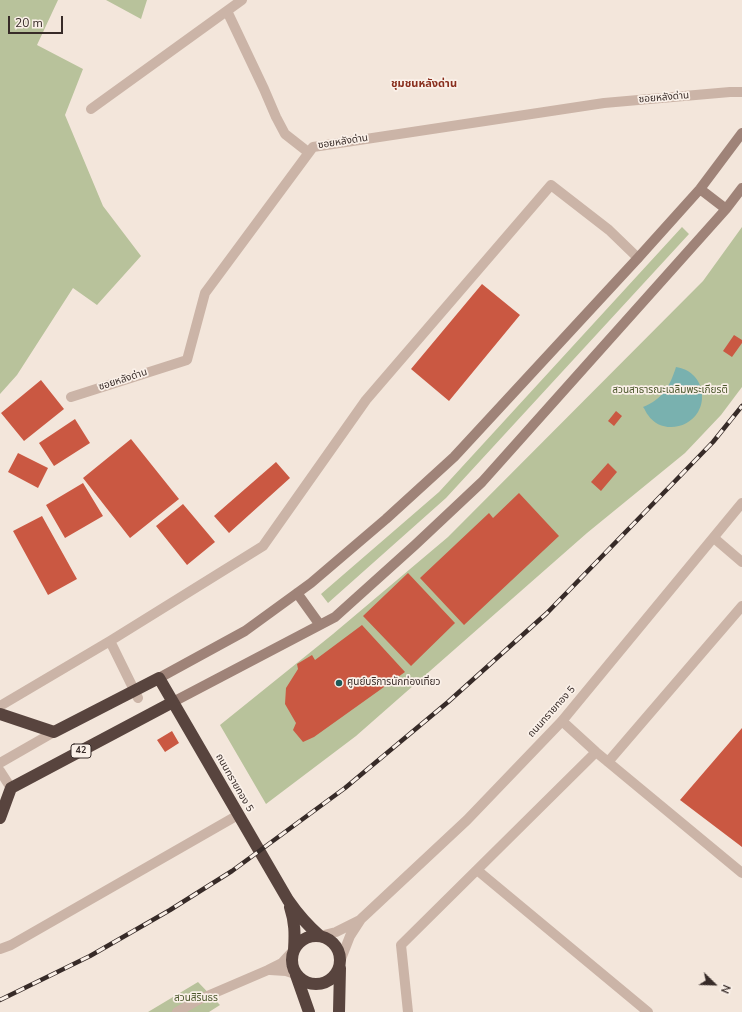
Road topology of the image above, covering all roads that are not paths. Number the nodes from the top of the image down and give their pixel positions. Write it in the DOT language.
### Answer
graph roads {
  1 [pos="242,0"];
  2 [pos="227,10"];
  3 [pos="742,92"];
  4 [pos="91,109"];
  5 [pos="742,134"];
  6 [pos="308,152"];
  7 [pos="742,188"];
  8 [pos="700,189"];
  9 [pos="726,209"];
  10 [pos="638,258"];
  11 [pos="71,397"];
  12 [pos="742,503"];
  13 [pos="714,538"];
  14 [pos="742,562"];
  15 [pos="296,594"];
  16 [pos="742,606"];
  17 [pos="320,625"];
  18 [pos="110,641"];
  19 [pos="159,678"];
  20 [pos="136,694"];
  21 [pos="173,702"];
  22 [pos="0,706"];
  23 [pos="0,714"];
  24 [pos="562,721"];
  25 [pos="54,732"];
  26 [pos="596,752"];
  27 [pos="608,762"];
  28 [pos="0,763"];
  29 [pos="0,771"];
  30 [pos="11,788"];
  31 [pos="1,814"];
  32 [pos="238,814"];
  33 [pos="477,870"];
  34 [pos="742,873"];
  35 [pos="288,900"];
  36 [pos="361,919"];
  37 [pos="320,936"];
  38 [pos="0,950"];
  39 [pos="294,950"];
  40 [pos="340,963"];
  41 [pos="268,970"];
  42 [pos="295,974"];
  43 [pos="177,1012"];
  44 [pos="309,1012"];
  45 [pos="339,1012"];
  46 [pos="408,1012"];
  47 [pos="648,1012"];
  1 -- 2 [label="street"];
  2 -- 4 [label="street"];
  2 -- 6 [label="street"];
  3 -- 6 [label="street, ซอยหลังด่าน"];
  5 -- 8 [label="main road"];
  6 -- 11 [label="street, ซอยหลังด่าน"];
  7 -- 9 [label="main road"];
  8 -- 9 [label="main road"];
  8 -- 10 [label="main road"];
  9 -- 17 [label="main road"];
  10 -- 15 [label="main road"];
  10 -- 18 [label="street"];
  12 -- 13 [label="street, ถนนทรายทอง 5"];
  13 -- 14 [label="street"];
  13 -- 24 [label="street, ถนนทรายทอง 5"];
  15 -- 17 [label="main road"];
  15 -- 19 [label="main road"];
  16 -- 27 [label="street"];
  17 -- 21 [label="main road"];
  18 -- 20 [label="street"];
  18 -- 22 [label="street"];
  19 -- 20 [label="highway"];
  19 -- 21 [label="highway, ถนนทรายทอง 5"];
  20 -- 25 [label="highway"];
  21 -- 30 [label="highway, 42"];
  21 -- 32 [label="highway, ถนนทรายทอง 5"];
  23 -- 25 [label="highway"];
  24 -- 26 [label="street"];
  24 -- 36 [label="street, ถนนทรายทอง 5"];
  25 -- 28 [label="street"];
  26 -- 27 [label="street"];
  26 -- 33 [label="street"];
  27 -- 34 [label="street"];
  29 -- 30 [label="street"];
  30 -- 31 [label="highway"];
  32 -- 35 [label="highway, ถนนทรายทอง 5"];
  32 -- 38 [label="street"];
  33 -- 46 [label="street"];
  33 -- 47 [label="street"];
  35 -- 37 [label="highway, ถนนทรายทอง 5"];
  35 -- 39 [label="highway, ถนนทรายทอง 5"];
  36 -- 37 [label="street, ถนนทรายทอง 5"];
  36 -- 40 [label="street, ถนนทรายทอง 5"];
  37 -- 39 [label="highway"];
  37 -- 40 [label="highway"];
  39 -- 41 [label="street"];
  39 -- 42 [label="highway"];
  40 -- 42 [label="highway"];
  40 -- 45 [label="highway, ถนนทรายทอง 5"];
  41 -- 42 [label="street"];
  41 -- 43 [label="street"];
  42 -- 44 [label="highway"];
}
